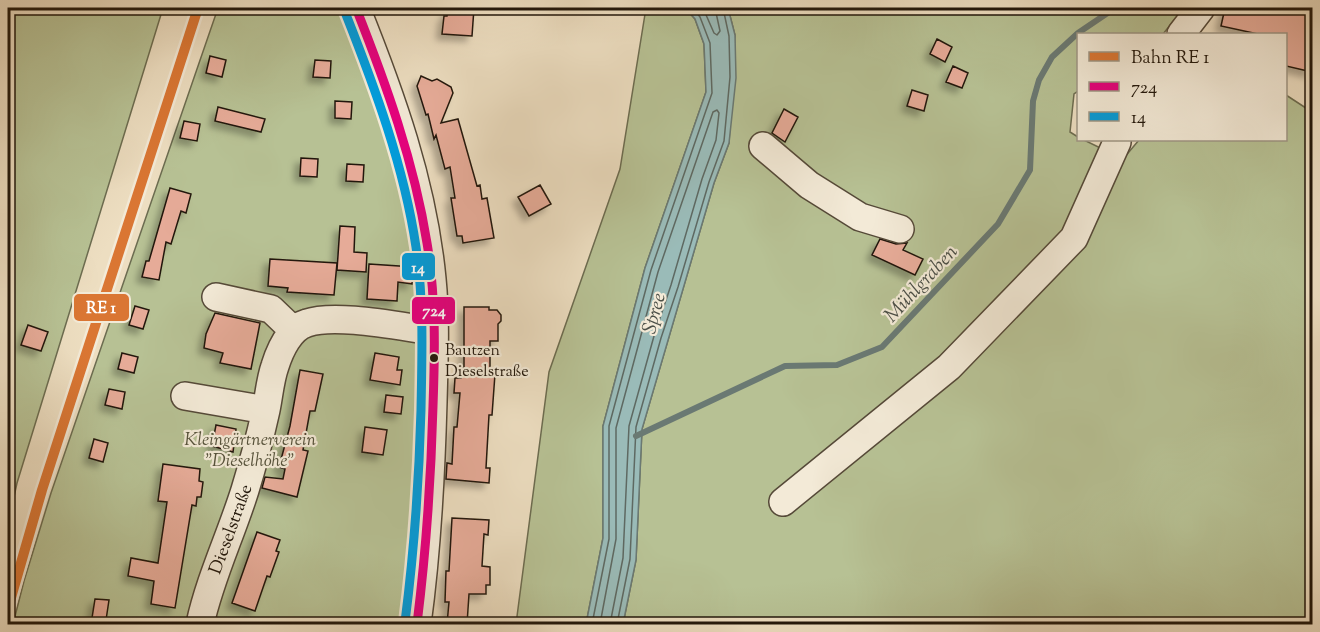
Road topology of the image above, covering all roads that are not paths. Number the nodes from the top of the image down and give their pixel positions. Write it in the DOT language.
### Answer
graph roads {
  1 [pos="356,8"];
  2 [pos="1201,8"];
  3 [pos="1182,33"];
  4 [pos="1117,141"];
  5 [pos="764,146"];
  6 [pos="900,229"];
  7 [pos="216,297"];
  8 [pos="294,331"];
  9 [pos="434,331"];
  10 [pos="185,396"];
  11 [pos="266,410"];
  12 [pos="783,502"];
  13 [pos="200,624"];
  14 [pos="417,624"];
  1 -- 9 [label="street"];
  2 -- 3 [label="street"];
  4 -- 12 [label="street"];
  5 -- 6 [label="street"];
  7 -- 8 [label="street"];
  8 -- 9 [label="street"];
  8 -- 11 [label="street, Dieselstraße"];
  9 -- 14 [label="street"];
  10 -- 11 [label="street"];
  11 -- 13 [label="street, Dieselstraße"];
}
